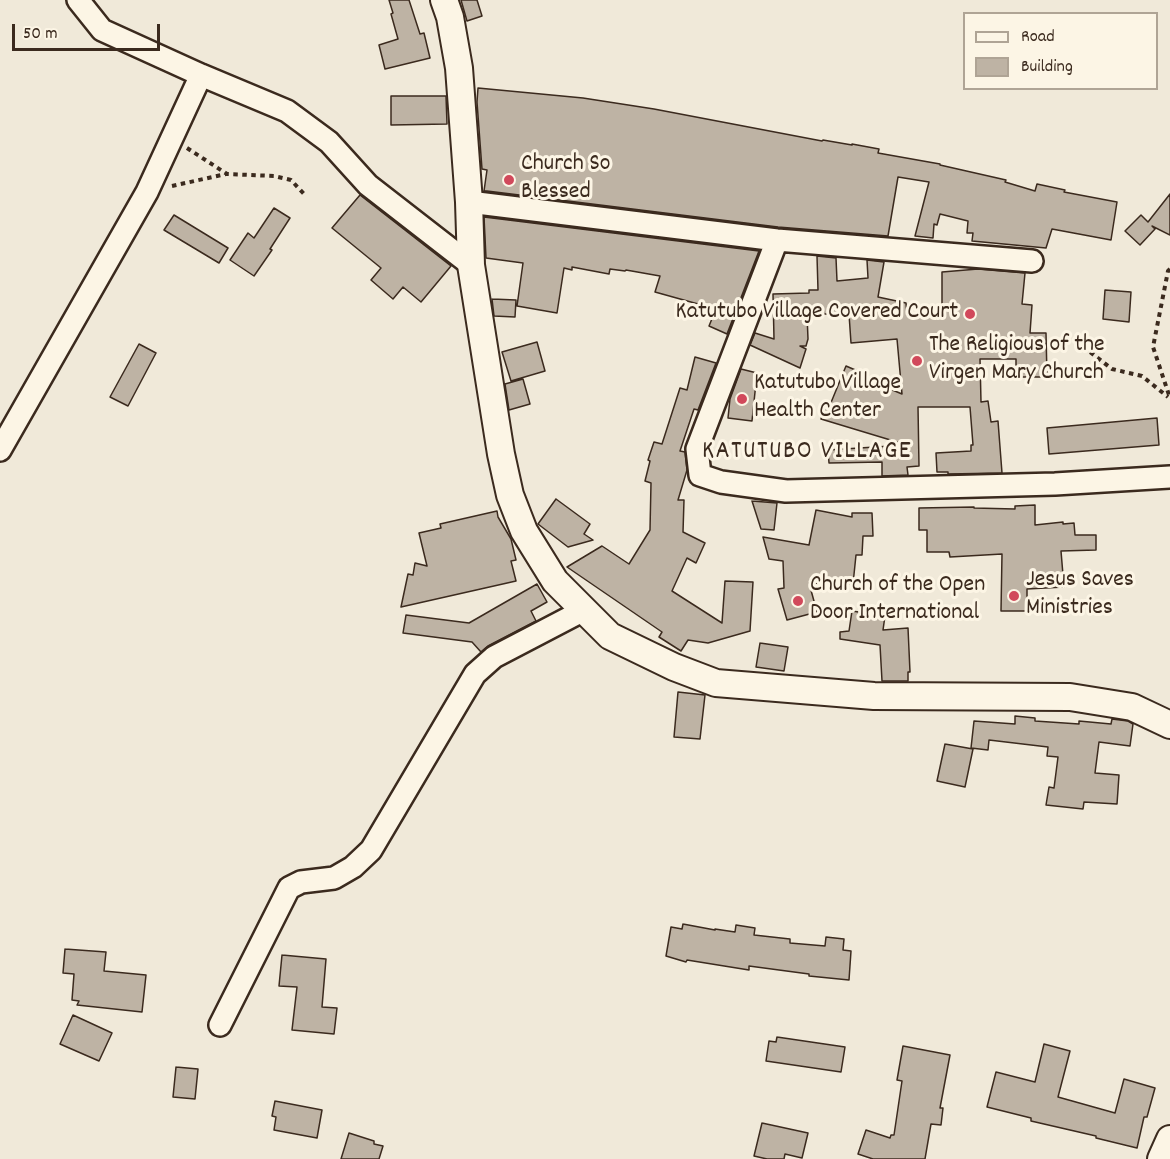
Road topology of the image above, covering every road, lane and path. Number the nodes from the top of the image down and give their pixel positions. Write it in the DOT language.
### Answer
graph roads {
  1 [pos="78,0"];
  2 [pos="444,0"];
  3 [pos="201,75"];
  4 [pos="171,138"];
  5 [pos="227,174"];
  6 [pos="147,192"];
  7 [pos="305,195"];
  8 [pos="469,202"];
  9 [pos="777,240"];
  10 [pos="1032,261"];
  11 [pos="471,266"];
  12 [pos="1170,269"];
  13 [pos="1076,340"];
  14 [pos="1169,398"];
  15 [pos="0,450"];
  16 [pos="1170,477"];
  17 [pos="584,610"];
  18 [pos="1170,725"];
  19 [pos="220,1025"];
  20 [pos="1170,1140"];
  21 [pos="1161,1159"];
  1 -- 3 [label="street"];
  2 -- 8 [label="street"];
  3 -- 4 [label="street"];
  3 -- 11 [label="street"];
  4 -- 5 [label="path"];
  4 -- 6 [label="street"];
  5 -- 6 [label="path"];
  5 -- 7 [label="path"];
  6 -- 15 [label="street"];
  8 -- 9 [label="street"];
  8 -- 11 [label="street"];
  9 -- 10 [label="street"];
  9 -- 16 [label="street"];
  11 -- 17 [label="street"];
  12 -- 14 [label="path"];
  13 -- 14 [label="path"];
  17 -- 18 [label="street"];
  17 -- 19 [label="street"];
  20 -- 21 [label="street"];
}
